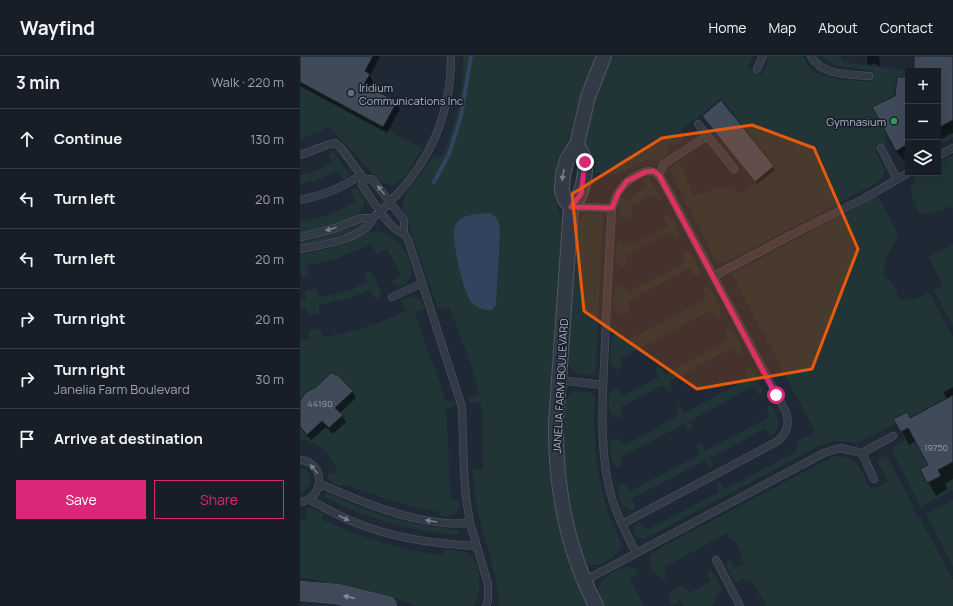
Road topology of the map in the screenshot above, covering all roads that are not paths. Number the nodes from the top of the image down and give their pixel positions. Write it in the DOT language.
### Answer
graph roads {
  1 [pos="451,56"];
  2 [pos="604,56"];
  3 [pos="763,56"];
  4 [pos="811,56"];
  5 [pos="757,69"];
  6 [pos="869,76"];
  7 [pos="698,124"];
  8 [pos="707,136"];
  9 [pos="577,144"];
  10 [pos="881,148"];
  11 [pos="953,148"];
  12 [pos="941,154"];
  13 [pos="300,155"];
  14 [pos="734,169"];
  15 [pos="905,174"];
  16 [pos="659,175"];
  17 [pos="362,177"];
  18 [pos="896,179"];
  19 [pos="300,200"];
  20 [pos="390,201"];
  21 [pos="571,207"];
  22 [pos="612,208"];
  23 [pos="380,211"];
  24 [pos="373,218"];
  25 [pos="404,233"];
  26 [pos="300,237"];
  27 [pos="300,249"];
  28 [pos="714,276"];
  29 [pos="422,283"];
  30 [pos="392,298"];
  31 [pos="559,380"];
  32 [pos="603,385"];
  33 [pos="893,436"];
  34 [pos="862,453"];
  35 [pos="300,460"];
  36 [pos="874,479"];
  37 [pos="320,484"];
  38 [pos="309,499"];
  39 [pos="300,502"];
  40 [pos="470,523"];
  41 [pos="622,524"];
  42 [pos="476,546"];
  43 [pos="636,553"];
  44 [pos="716,560"];
  45 [pos="584,581"];
  46 [pos="300,591"];
  47 [pos="387,606"];
  48 [pos="486,606"];
  49 [pos="596,606"];
  50 [pos="740,606"];
  1 -- 20 [label="lane"];
  2 -- 9 [label="street"];
  3 -- 5 [label="lane"];
  4 -- 6 [label="lane"];
  7 -- 8 [label="lane"];
  8 -- 14 [label="lane"];
  8 -- 16 [label="lane"];
  9 -- 21 [label="street, JANELIA FARM BOULEVARD"];
  9 -- 21 [label="street, one-way"];
  10 -- 18 [label="lane"];
  11 -- 12 [label="lane"];
  13 -- 17 [label="lane"];
  15 -- 18 [label="lane"];
  16 -- 22 [label="lane"];
  16 -- 28 [label="lane"];
  17 -- 19 [label="lane"];
  20 -- 17 [label="lane, one-way"];
  17 -- 23 [label="lane"];
  18 -- 28 [label="lane"];
  20 -- 23 [label="lane"];
  20 -- 25 [label="lane"];
  21 -- 22 [label="lane"];
  21 -- 31 [label="street, JANELIA FARM BOULEVARD"];
  22 -- 32 [label="lane"];
  23 -- 24 [label="lane"];
  23 -- 25 [label="lane"];
  24 -- 26 [label="lane, one-way"];
  24 -- 27 [label="lane"];
  25 -- 29 [label="lane"];
  28 -- 41 [label="lane"];
  29 -- 30 [label="lane"];
  29 -- 40 [label="lane"];
  31 -- 32 [label="lane"];
  31 -- 45 [label="street, JANELIA FARM BOULEVARD"];
  32 -- 41 [label="lane"];
  33 -- 34 [label="lane"];
  34 -- 36 [label="lane"];
  34 -- 43 [label="lane"];
  37 -- 35 [label="lane, one-way"];
  37 -- 38 [label="lane"];
  40 -- 37 [label="lane, one-way"];
  38 -- 39 [label="lane"];
  38 -- 42 [label="lane, one-way"];
  40 -- 42 [label="lane"];
  41 -- 43 [label="lane"];
  42 -- 48 [label="lane"];
  43 -- 45 [label="lane"];
  44 -- 50 [label="lane"];
  45 -- 49 [label="street, JANELIA FARM BOULEVARD"];
  47 -- 46 [label="main road, one-way"];
}
